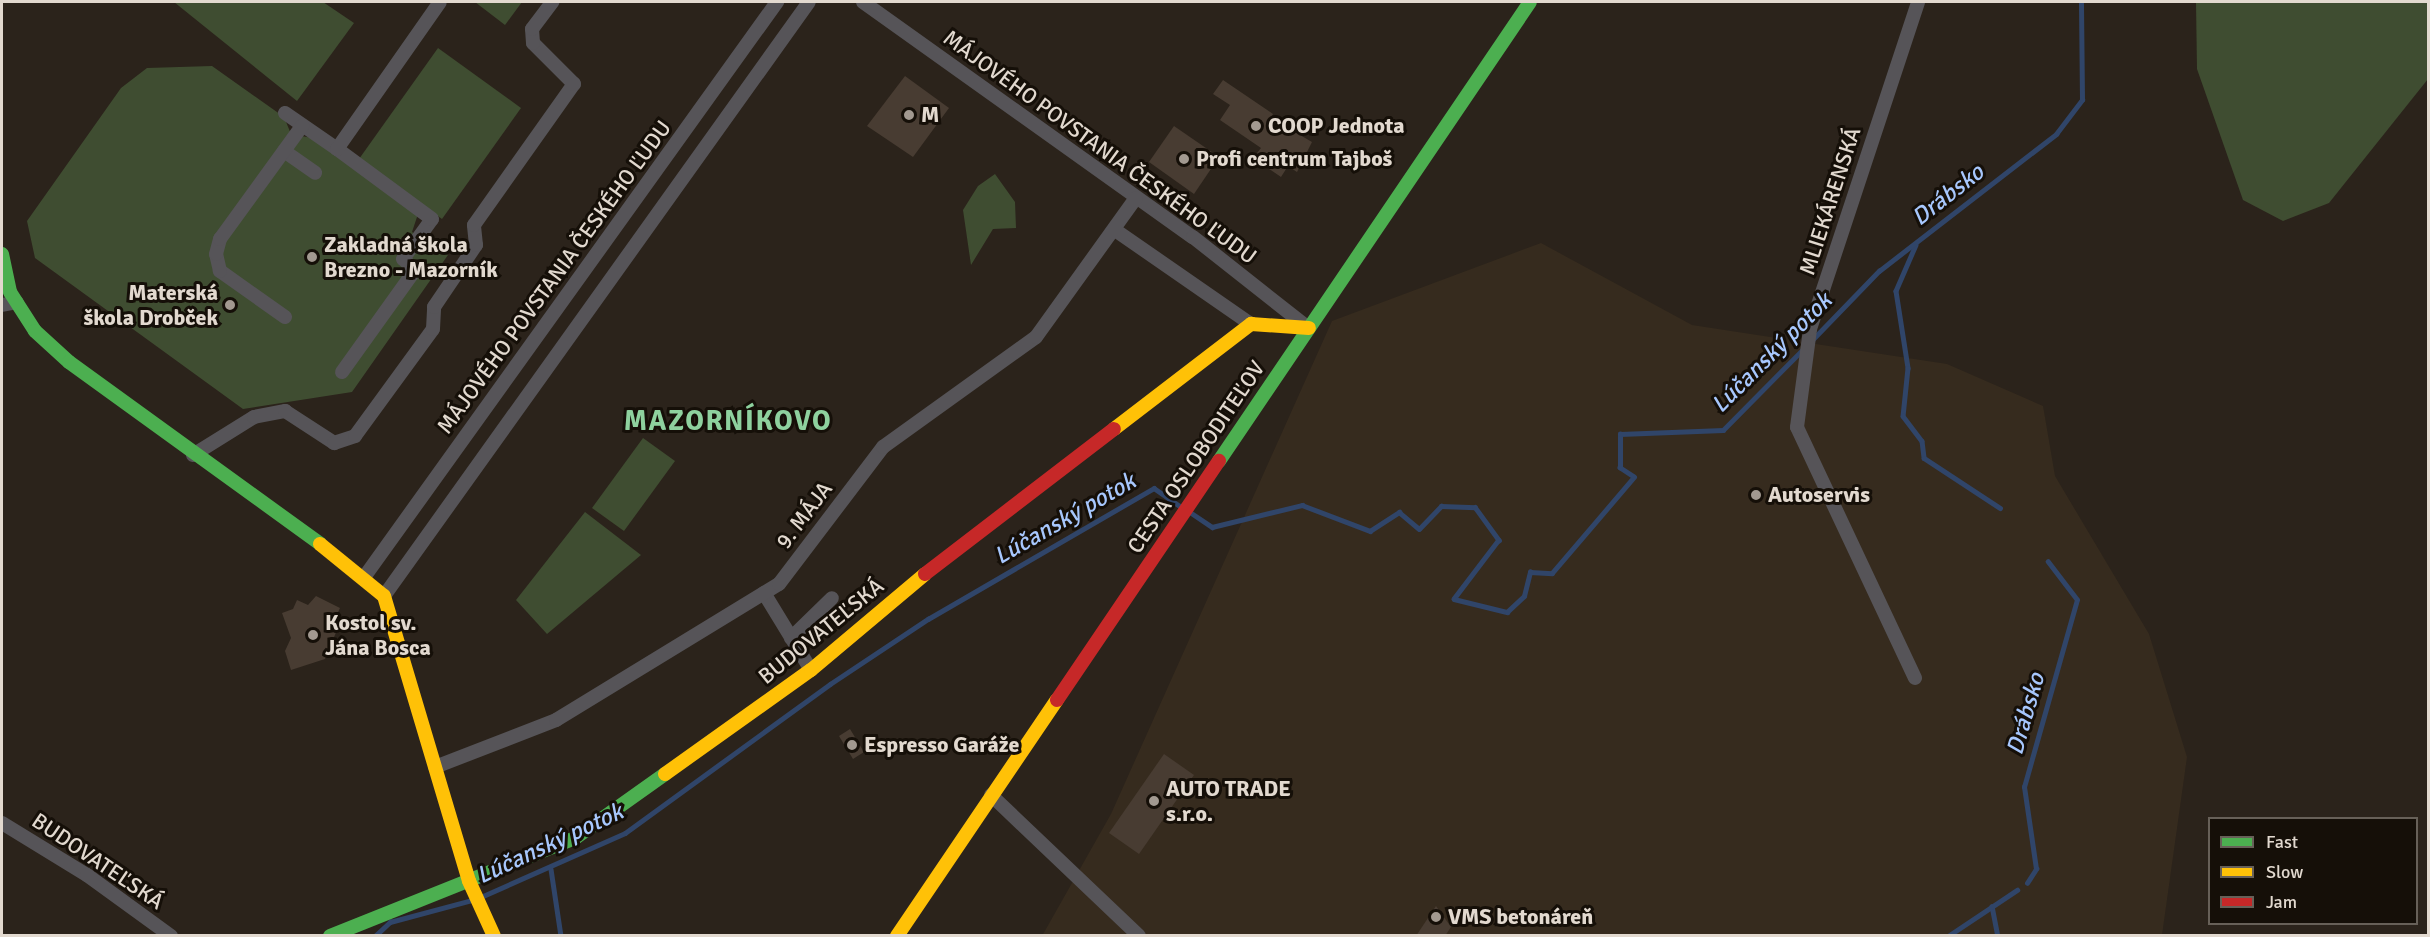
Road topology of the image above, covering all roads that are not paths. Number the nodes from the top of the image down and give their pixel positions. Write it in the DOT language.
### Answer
graph roads {
  1 [pos="440,2"];
  2 [pos="552,2"];
  3 [pos="777,2"];
  4 [pos="809,2"];
  5 [pos="863,2"];
  6 [pos="1530,2"];
  7 [pos="1918,2"];
  8 [pos="285,113"];
  9 [pos="302,126"];
  10 [pos="337,149"];
  11 [pos="284,151"];
  12 [pos="315,173"];
  13 [pos="1136,198"];
  14 [pos="1115,230"];
  15 [pos="2,254"];
  16 [pos="17,302"];
  17 [pos="2,304"];
  18 [pos="285,317"];
  19 [pos="1251,324"];
  20 [pos="1309,328"];
  21 [pos="342,372"];
  22 [pos="193,455"];
  23 [pos="365,576"];
  24 [pos="764,593"];
  25 [pos="384,596"];
  26 [pos="832,598"];
  27 [pos="791,638"];
  28 [pos="811,670"];
  29 [pos="1915,678"];
  30 [pos="435,766"];
  31 [pos="991,795"];
  32 [pos="2,823"];
  33 [pos="471,887"];
  34 [pos="171,936"];
  35 [pos="330,936"];
  36 [pos="494,936"];
  37 [pos="897,936"];
  38 [pos="1139,936"];
  1 -- 10 [label="street"];
  2 -- 22 [label="street"];
  3 -- 23 [label="street, MÁJOVÉHO POVSTANIA ČESKÉHO ĽUDU"];
  4 -- 25 [label="street"];
  5 -- 13 [label="street, MÁJOVÉHO POVSTANIA ČESKÉHO ĽUDU"];
  6 -- 20 [label="street, CESTA OSLOBODITEĽOV"];
  7 -- 29 [label="street, MLIEKÁRENSKÁ"];
  8 -- 9 [label="street"];
  9 -- 10 [label="street"];
  9 -- 11 [label="street"];
  10 -- 21 [label="street"];
  11 -- 12 [label="street"];
  11 -- 18 [label="street"];
  13 -- 14 [label="street, 9. MÁJA"];
  13 -- 20 [label="street, MÁJOVÉHO POVSTANIA ČESKÉHO ĽUDU"];
  14 -- 19 [label="street"];
  14 -- 24 [label="street, 9. MÁJA"];
  15 -- 16 [label="street"];
  16 -- 17 [label="street"];
  16 -- 22 [label="street"];
  19 -- 20 [label="street"];
  19 -- 28 [label="street, BUDOVATEĽSKÁ"];
  20 -- 31 [label="street, CESTA OSLOBODITEĽOV"];
  22 -- 23 [label="street"];
  23 -- 25 [label="street"];
  24 -- 27 [label="street"];
  24 -- 30 [label="street, 9. MÁJA"];
  25 -- 30 [label="street"];
  26 -- 27 [label="street"];
  27 -- 28 [label="street"];
  28 -- 33 [label="street, BUDOVATEĽSKÁ"];
  30 -- 33 [label="street"];
  31 -- 37 [label="street, CESTA OSLOBODITEĽOV"];
  31 -- 38 [label="street"];
  32 -- 34 [label="street, BUDOVATEĽSKÁ"];
  33 -- 35 [label="street, BUDOVATEĽSKÁ"];
  33 -- 36 [label="street"];
}
